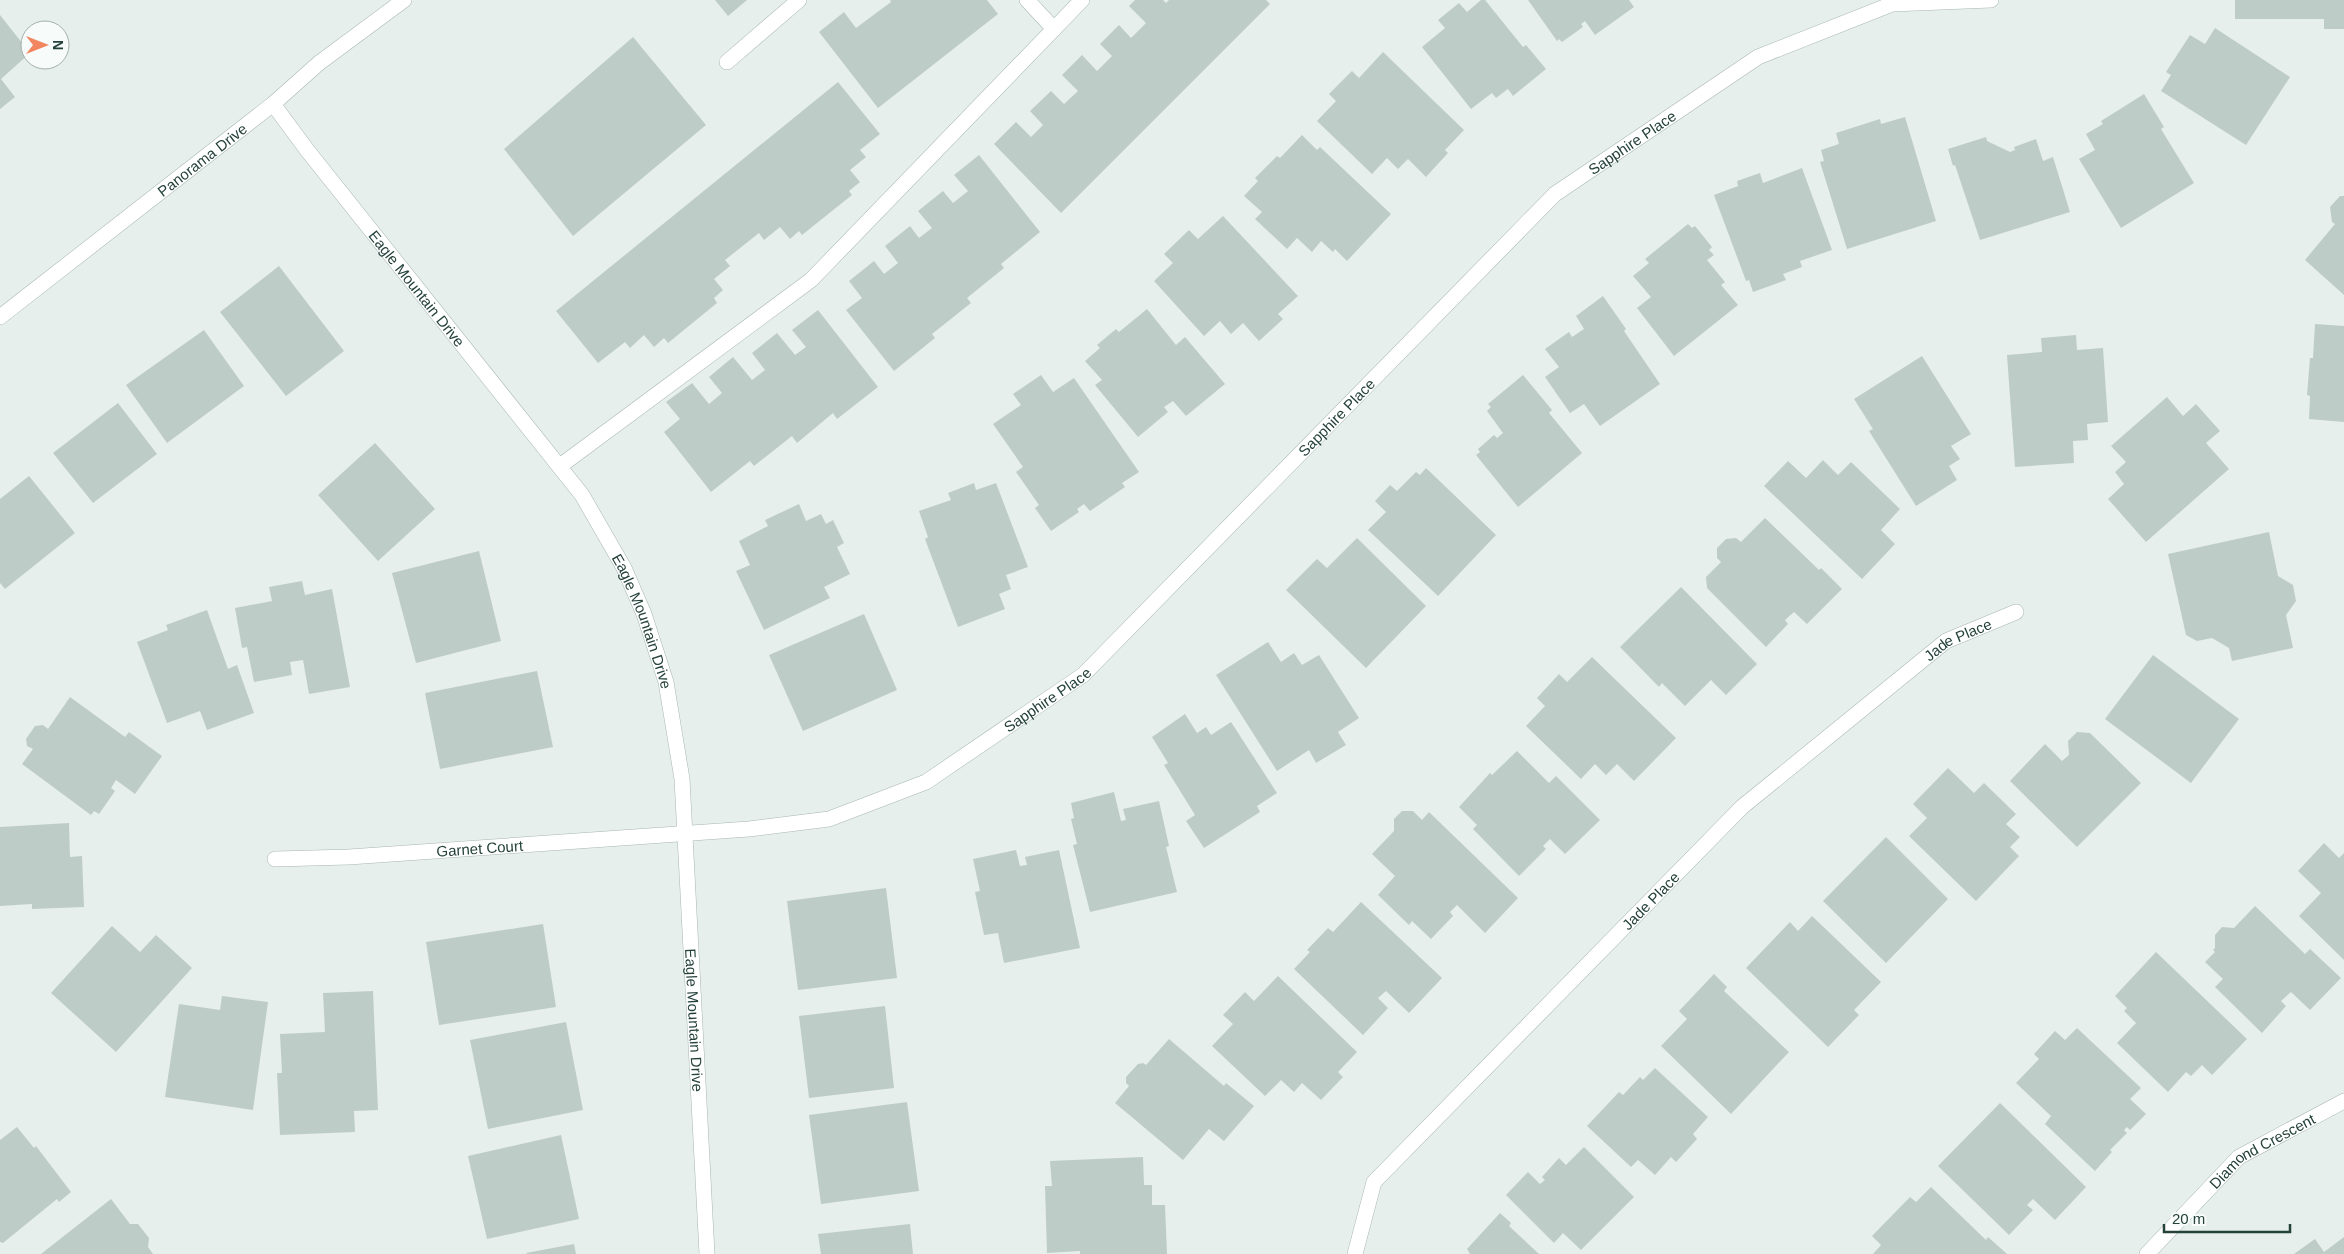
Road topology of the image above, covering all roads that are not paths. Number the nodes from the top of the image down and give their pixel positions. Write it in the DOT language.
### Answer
graph roads {
  1 [pos="404,0"];
  2 [pos="799,0"];
  3 [pos="1027,0"];
  4 [pos="1082,0"];
  5 [pos="1991,0"];
  6 [pos="1054,29"];
  7 [pos="727,62"];
  8 [pos="273,104"];
  9 [pos="0,317"];
  10 [pos="560,466"];
  11 [pos="2016,612"];
  12 [pos="685,834"];
  13 [pos="275,859"];
  14 [pos="2344,1102"];
  15 [pos="707,1254"];
  16 [pos="1355,1254"];
  17 [pos="2147,1254"];
  1 -- 8 [label="street, Panorama Drive"];
  2 -- 7 [label="street"];
  3 -- 6 [label="street"];
  4 -- 6 [label="street"];
  5 -- 12 [label="street, Sapphire Place"];
  6 -- 10 [label="street"];
  8 -- 9 [label="street, Panorama Drive"];
  8 -- 10 [label="street, Eagle Mountain Drive"];
  10 -- 12 [label="street, Eagle Mountain Drive"];
  11 -- 16 [label="street, Jade Place"];
  12 -- 13 [label="street, Garnet Court"];
  12 -- 15 [label="street, Eagle Mountain Drive"];
  14 -- 17 [label="street, Diamond Crescent"];
}
